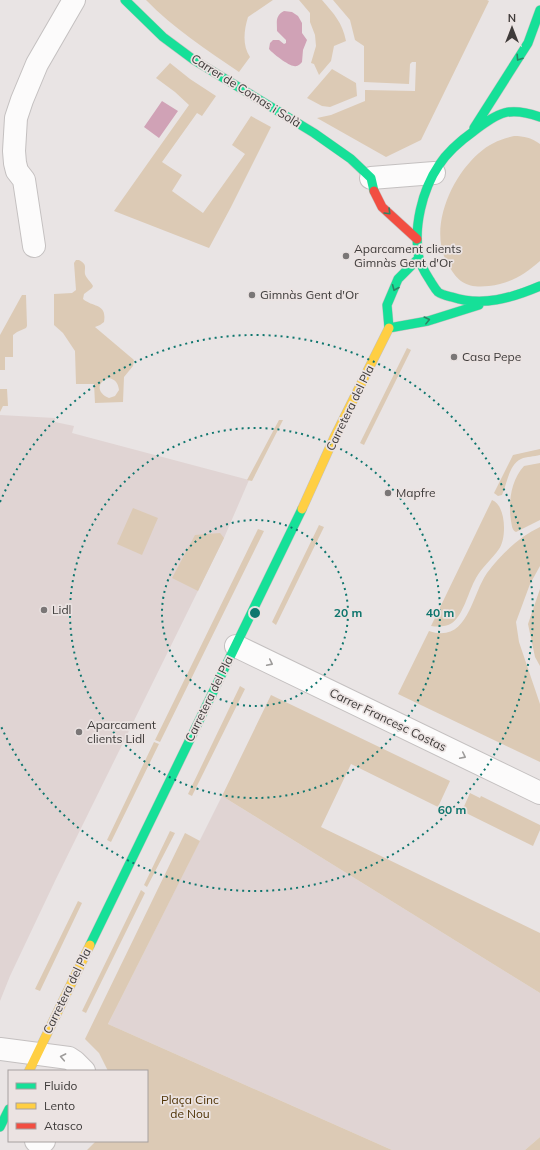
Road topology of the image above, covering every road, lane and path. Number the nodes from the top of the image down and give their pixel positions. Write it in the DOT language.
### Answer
graph roads {
  1 [pos="74,0"];
  2 [pos="124,0"];
  3 [pos="540,10"];
  4 [pos="540,117"];
  5 [pos="470,134"];
  6 [pos="434,173"];
  7 [pos="371,178"];
  8 [pos="418,239"];
  9 [pos="34,246"];
  10 [pos="419,258"];
  11 [pos="540,286"];
  12 [pos="486,303"];
  13 [pos="389,328"];
  14 [pos="236,646"];
  15 [pos="540,793"];
  16 [pos="0,1049"];
  17 [pos="33,1062"];
  18 [pos="83,1070"];
  19 [pos="8,1111"];
  20 [pos="0,1127"];
  1 -- 9 [label="street"];
  2 -- 7 [label="main road, Carrer de Comas i Solà"];
  3 -- 5 [label="main road, one-way"];
  4 -- 5 [label="main road"];
  5 -- 6 [label="main road"];
  6 -- 7 [label="street"];
  6 -- 8 [label="main road"];
  7 -- 8 [label="main road, one-way"];
  8 -- 10 [label="main road"];
  10 -- 12 [label="main road"];
  10 -- 13 [label="main road, one-way"];
  11 -- 12 [label="main road"];
  13 -- 12 [label="main road, one-way"];
  13 -- 14 [label="main road, Carretera del Pla"];
  14 -- 15 [label="street, Carrer Francesc Costas, one-way"];
  14 -- 17 [label="main road, Carretera del Pla"];
  16 -- 17 [label="street"];
  18 -- 17 [label="street, one-way"];
  19 -- 20 [label="main road"];
}
